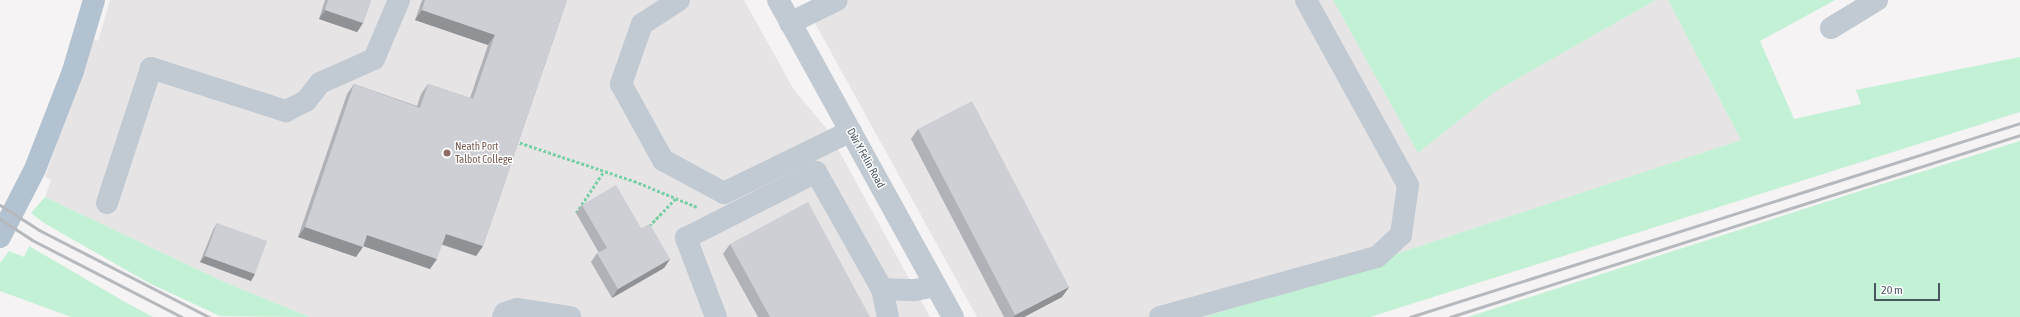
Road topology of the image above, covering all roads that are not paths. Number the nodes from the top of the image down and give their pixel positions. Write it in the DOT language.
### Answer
graph roads {
  1 [pos="94,0"];
  2 [pos="399,0"];
  3 [pos="679,0"];
  4 [pos="778,0"];
  5 [pos="837,0"];
  6 [pos="1306,0"];
  7 [pos="1877,0"];
  8 [pos="790,23"];
  9 [pos="1831,28"];
  10 [pos="851,131"];
  11 [pos="107,203"];
  12 [pos="0,237"];
  13 [pos="936,286"];
  14 [pos="882,289"];
  15 [pos="503,317"];
  16 [pos="570,317"];
  17 [pos="716,317"];
  18 [pos="888,317"];
  19 [pos="953,317"];
  20 [pos="1160,317"];
  1 -- 12 [label="main road"];
  2 -- 11 [label="street"];
  3 -- 10 [label="street"];
  4 -- 8 [label="street, Dŵr Y Felin Road"];
  5 -- 8 [label="street"];
  6 -- 20 [label="street"];
  7 -- 9 [label="street"];
  8 -- 10 [label="street, Dŵr Y Felin Road"];
  10 -- 13 [label="street, Dŵr Y Felin Road"];
  13 -- 14 [label="street"];
  13 -- 19 [label="street, Dŵr Y Felin Road"];
  14 -- 17 [label="street"];
  14 -- 18 [label="street"];
  15 -- 16 [label="street"];
}
